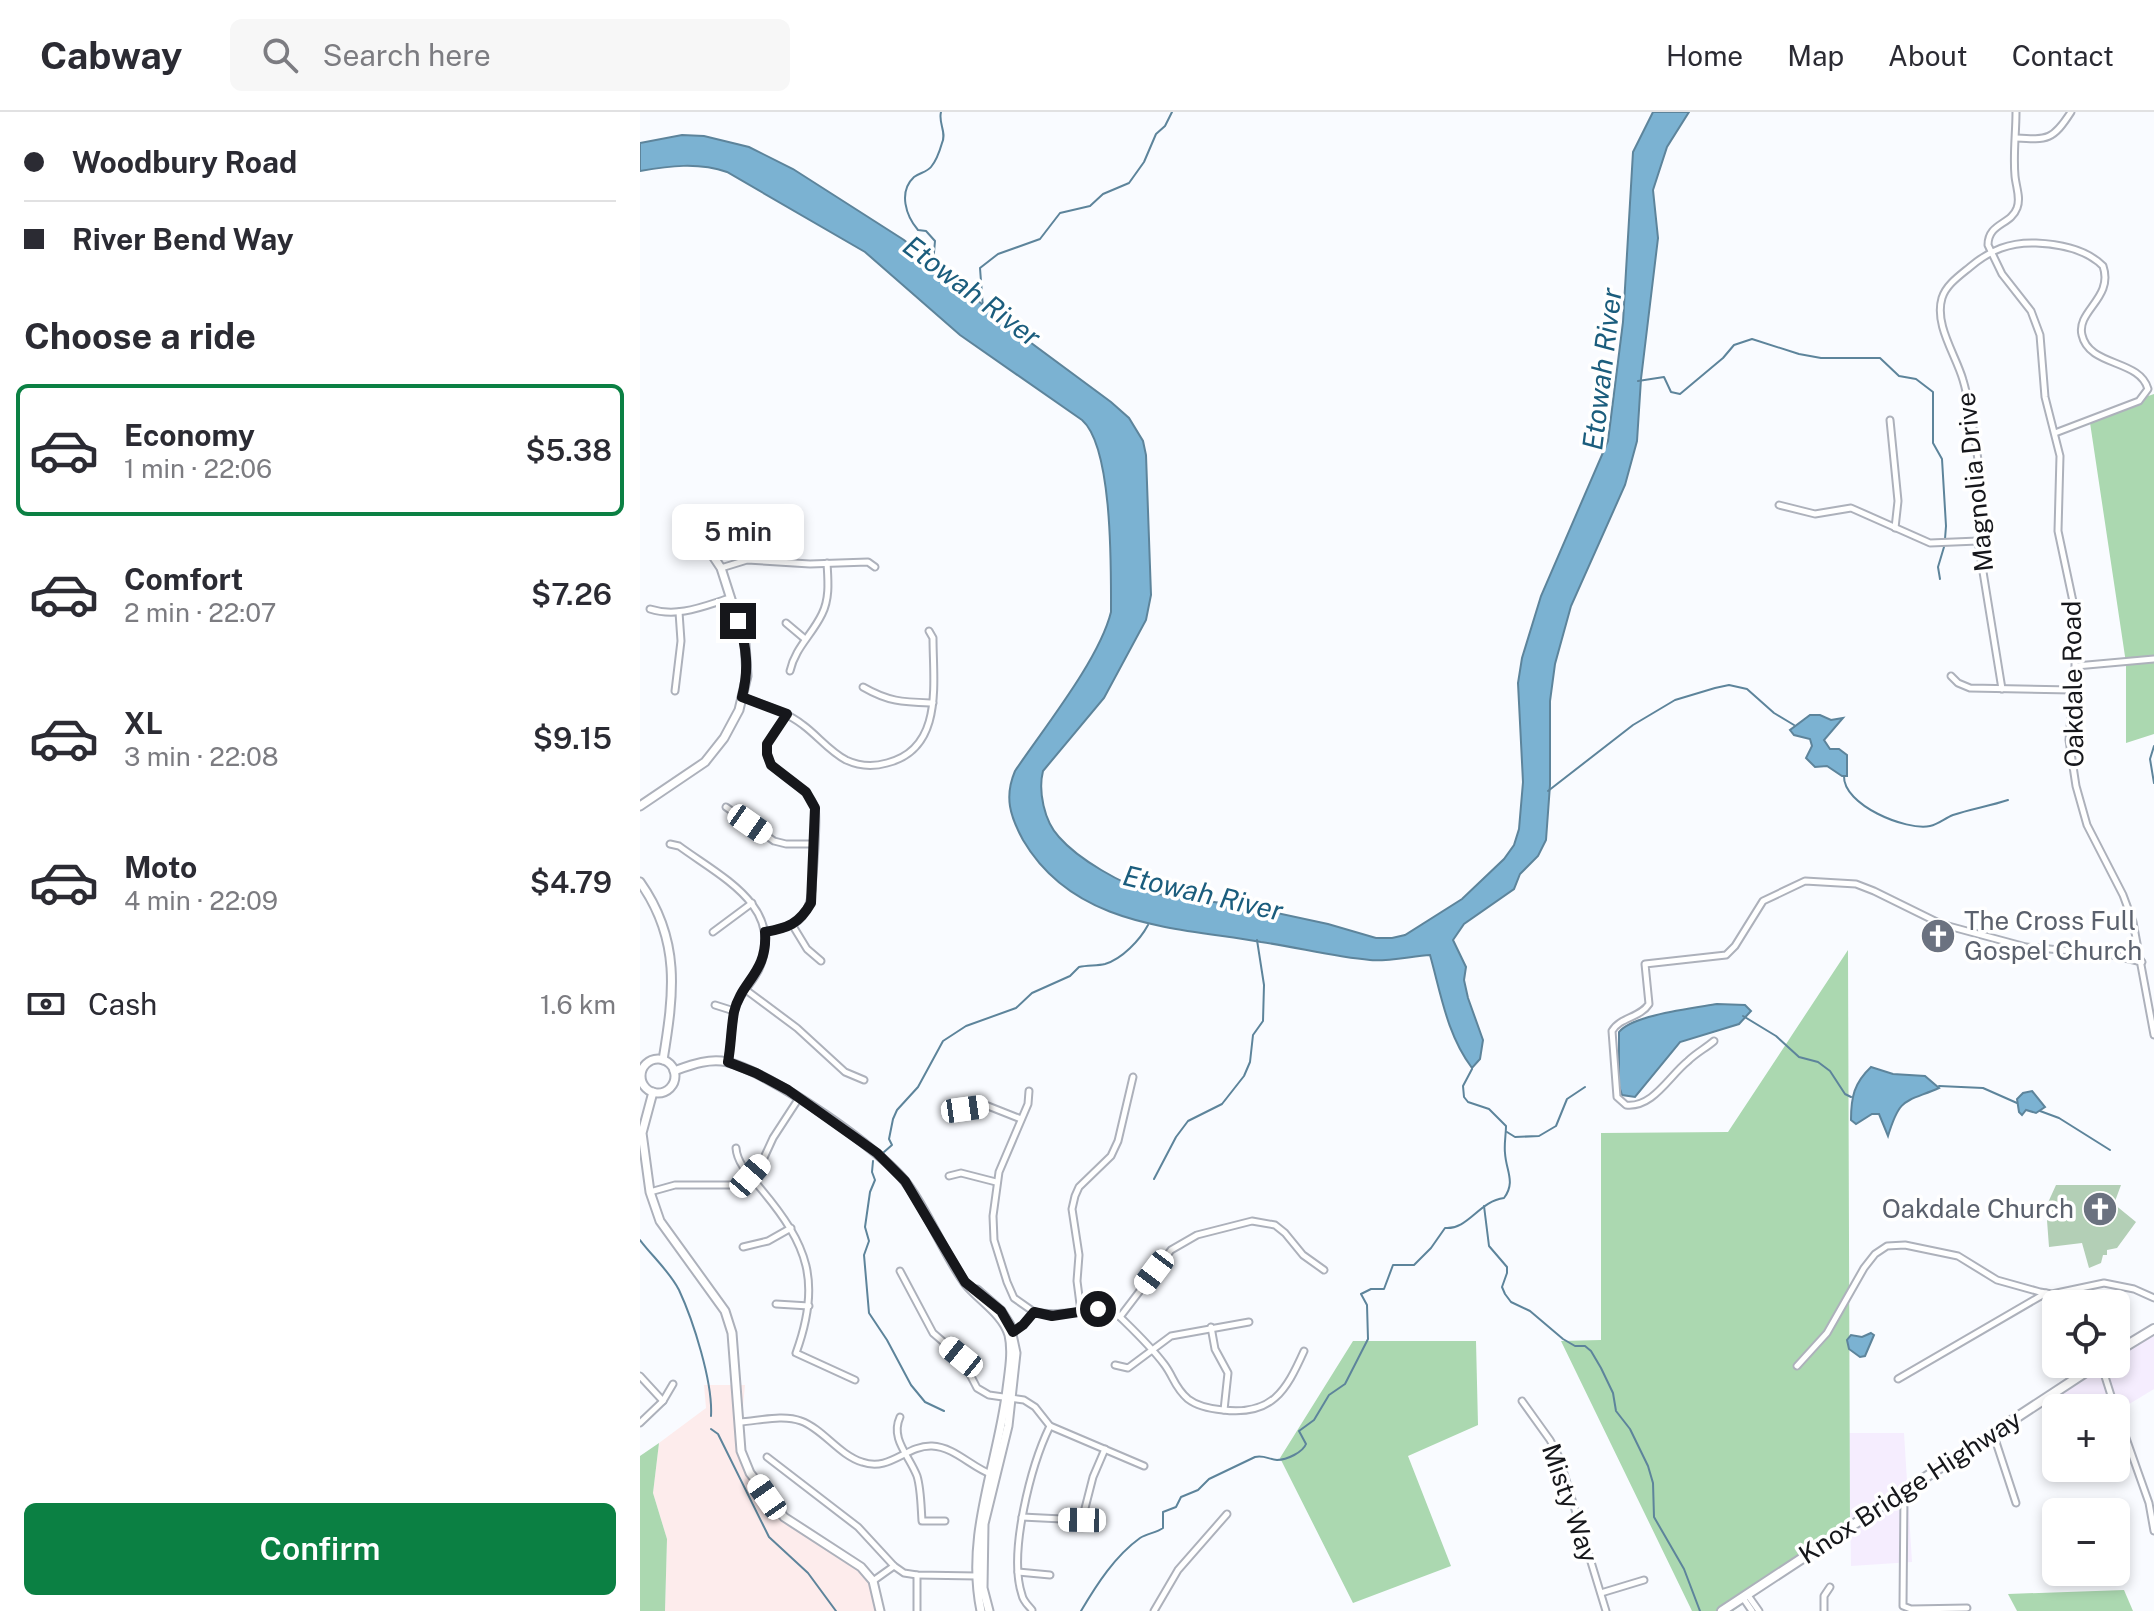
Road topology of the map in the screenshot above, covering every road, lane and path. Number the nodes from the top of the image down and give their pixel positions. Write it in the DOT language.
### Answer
graph roads {
  1 [pos="2016,112"];
  2 [pos="2071,112"];
  3 [pos="2016,138"];
  4 [pos="1990,252"];
  5 [pos="1890,420"];
  6 [pos="2055,433"];
  7 [pos="1779,505"];
  8 [pos="1895,528"];
  9 [pos="1978,541"];
  10 [pos="711,553"];
  11 [pos="827,563"];
  12 [pos="875,567"];
  13 [pos="721,568"];
  14 [pos="731,598"];
  15 [pos="650,609"];
  16 [pos="679,612"];
  17 [pos="786,623"];
  18 [pos="929,631"];
  19 [pos="805,639"];
  20 [pos="2154,659"];
  21 [pos="2075,666"];
  22 [pos="790,671"];
  23 [pos="1951,676"];
  24 [pos="863,687"];
  25 [pos="2002,689"];
  26 [pos="2072,690"];
  27 [pos="675,691"];
  28 [pos="742,697"];
  29 [pos="933,703"];
  30 [pos="787,714"];
  31 [pos="640,806"];
  32 [pos="726,807"];
  33 [pos="670,844"];
  34 [pos="814,844"];
  35 [pos="640,882"];
  36 [pos="752,903"];
  37 [pos="793,926"];
  38 [pos="713,932"];
  39 [pos="765,932"];
  40 [pos="821,961"];
  41 [pos="2143,963"];
  42 [pos="746,990"];
  43 [pos="2151,1002"];
  44 [pos="715,1005"];
  45 [pos="734,1011"];
  46 [pos="2154,1035"];
  47 [pos="1714,1041"];
  48 [pos="663,1060"];
  49 [pos="728,1062"];
  50 [pos="674,1071"];
  51 [pos="1133,1077"];
  52 [pos="864,1080"];
  53 [pos="641,1081"];
  54 [pos="1029,1091"];
  55 [pos="653,1092"];
  56 [pos="799,1098"];
  57 [pos="965,1109"];
  58 [pos="1021,1119"];
  59 [pos="736,1148"];
  60 [pos="750,1176"];
  61 [pos="949,1176"];
  62 [pos="996,1182"];
  63 [pos="650,1192"];
  64 [pos="791,1228"];
  65 [pos="743,1247"];
  66 [pos="1324,1270"];
  67 [pos="900,1271"];
  68 [pos="2073,1290"];
  69 [pos="2042,1292"];
  70 [pos="2042,1296"];
  71 [pos="2154,1298"];
  72 [pos="776,1304"];
  73 [pos="809,1306"];
  74 [pos="1034,1312"];
  75 [pos="1081,1312"];
  76 [pos="1120,1317"];
  77 [pos="1249,1322"];
  78 [pos="1211,1327"];
  79 [pos="2154,1329"];
  80 [pos="1011,1332"];
  81 [pos="2130,1344"];
  82 [pos="1153,1350"];
  83 [pos="1304,1351"];
  84 [pos="1115,1365"];
  85 [pos="1797,1366"];
  86 [pos="640,1376"];
  87 [pos="2077,1378"];
  88 [pos="1898,1379"];
  89 [pos="855,1380"];
  90 [pos="673,1384"];
  91 [pos="1008,1398"];
  92 [pos="663,1401"];
  93 [pos="1522,1401"];
  94 [pos="1224,1410"];
  95 [pos="900,1417"];
  96 [pos="739,1422"];
  97 [pos="640,1423"];
  98 [pos="1050,1426"];
  99 [pos="1993,1433"];
  100 [pos="1105,1449"];
  101 [pos="2130,1449"];
  102 [pos="906,1454"];
  103 [pos="767,1457"];
  104 [pos="1144,1466"];
  105 [pos="992,1475"];
  106 [pos="1904,1492"];
  107 [pos="2016,1503"];
  108 [pos="1227,1514"];
  109 [pos="1022,1517"];
  110 [pos="945,1521"];
  111 [pos="2154,1531"];
  112 [pos="894,1566"];
  113 [pos="1018,1572"];
  114 [pos="917,1575"];
  115 [pos="1050,1575"];
  116 [pos="978,1576"];
  117 [pos="1644,1580"];
  118 [pos="873,1581"];
  119 [pos="1830,1587"];
  120 [pos="1601,1593"];
  121 [pos="1745,1596"];
  122 [pos="1967,1608"];
  123 [pos="982,1609"];
  124 [pos="1032,1610"];
  125 [pos="880,1611"];
  126 [pos="917,1611"];
  127 [pos="1154,1611"];
  128 [pos="1606,1611"];
  129 [pos="1722,1611"];
  130 [pos="1752,1611"];
  131 [pos="1759,1611"];
  132 [pos="1824,1611"];
  1 -- 3 [label="street"];
  2 -- 3 [label="street"];
  3 -- 4 [label="street"];
  4 -- 6 [label="street, Oakdale Road"];
  4 -- 6 [label="street"];
  4 -- 9 [label="street, Magnolia Drive"];
  5 -- 8 [label="street"];
  6 -- 21 [label="street, Oakdale Road"];
  7 -- 8 [label="street"];
  8 -- 9 [label="street"];
  9 -- 25 [label="street, Magnolia Drive"];
  10 -- 13 [label="street"];
  11 -- 12 [label="street"];
  11 -- 13 [label="street"];
  11 -- 19 [label="street"];
  13 -- 14 [label="street"];
  14 -- 16 [label="street"];
  14 -- 28 [label="street"];
  15 -- 16 [label="street"];
  16 -- 27 [label="street"];
  17 -- 19 [label="street"];
  18 -- 29 [label="street"];
  19 -- 22 [label="street"];
  20 -- 21 [label="street"];
  21 -- 26 [label="street, Oakdale Road"];
  23 -- 25 [label="street"];
  24 -- 29 [label="street"];
  25 -- 26 [label="street"];
  26 -- 41 [label="street, Oakdale Road"];
  28 -- 30 [label="street"];
  28 -- 31 [label="street"];
  29 -- 30 [label="street"];
  30 -- 34 [label="street"];
  32 -- 34 [label="street"];
  33 -- 36 [label="street"];
  34 -- 37 [label="street"];
  35 -- 48 [label="street"];
  36 -- 38 [label="street"];
  36 -- 39 [label="street"];
  37 -- 39 [label="street"];
  37 -- 40 [label="street"];
  39 -- 42 [label="street"];
  41 -- 43 [label="street, Oakdale Road"];
  41 -- 47 [label="street"];
  42 -- 45 [label="street"];
  42 -- 52 [label="street"];
  43 -- 46 [label="street, Oakdale Road"];
  44 -- 45 [label="street"];
  45 -- 49 [label="street"];
  48 -- 50 [label="street"];
  48 -- 53 [label="street"];
  49 -- 50 [label="street"];
  49 -- 56 [label="street"];
  50 -- 55 [label="street"];
  51 -- 75 [label="street"];
  53 -- 55 [label="street"];
  54 -- 58 [label="street"];
  55 -- 63 [label="street"];
  56 -- 60 [label="street"];
  56 -- 80 [label="street"];
  57 -- 58 [label="street"];
  58 -- 62 [label="street"];
  59 -- 60 [label="street"];
  60 -- 63 [label="street"];
  60 -- 64 [label="street"];
  61 -- 62 [label="street"];
  62 -- 74 [label="street"];
  63 -- 96 [label="street"];
  64 -- 65 [label="street"];
  64 -- 73 [label="street"];
  66 -- 76 [label="street"];
  67 -- 91 [label="street"];
  68 -- 71 [label="street"];
  69 -- 85 [label="street"];
  70 -- 88 [label="street"];
  72 -- 73 [label="street"];
  73 -- 89 [label="street"];
  74 -- 75 [label="street"];
  74 -- 80 [label="street"];
  75 -- 76 [label="street"];
  76 -- 82 [label="street"];
  77 -- 78 [label="street"];
  78 -- 82 [label="street"];
  78 -- 94 [label="street"];
  79 -- 81 [label="main road"];
  80 -- 91 [label="street"];
  82 -- 84 [label="street"];
  82 -- 94 [label="street"];
  83 -- 94 [label="street"];
  86 -- 92 [label="street"];
  87 -- 99 [label="main road, Knox Bridge Highway"];
  90 -- 92 [label="street"];
  91 -- 98 [label="street"];
  91 -- 105 [label="street"];
  92 -- 97 [label="street"];
  93 -- 120 [label="street, Misty Way"];
  95 -- 102 [label="street"];
  96 -- 102 [label="street"];
  96 -- 118 [label="street"];
  98 -- 100 [label="street"];
  98 -- 109 [label="street"];
  99 -- 106 [label="main road, Knox Bridge Highway"];
  99 -- 107 [label="street"];
  100 -- 104 [label="street"];
  100 -- 109 [label="street"];
  101 -- 111 [label="street"];
  102 -- 105 [label="street"];
  102 -- 110 [label="street"];
  103 -- 112 [label="street"];
  105 -- 116 [label="street"];
  105 -- 123 [label="street"];
  106 -- 121 [label="main road, Knox Bridge Highway"];
  106 -- 122 [label="street"];
  108 -- 127 [label="street"];
  109 -- 113 [label="street"];
  112 -- 114 [label="street"];
  112 -- 118 [label="street"];
  113 -- 115 [label="street"];
  113 -- 124 [label="street"];
  114 -- 116 [label="street"];
  114 -- 126 [label="street"];
  116 -- 123 [label="street"];
  117 -- 120 [label="street"];
  118 -- 125 [label="street"];
  119 -- 132 [label="street"];
  120 -- 128 [label="street, Misty Way"];
  121 -- 129 [label="main road, Knox Bridge Highway"];
  121 -- 130 [label="street"];
  121 -- 131 [label="street"];
}
